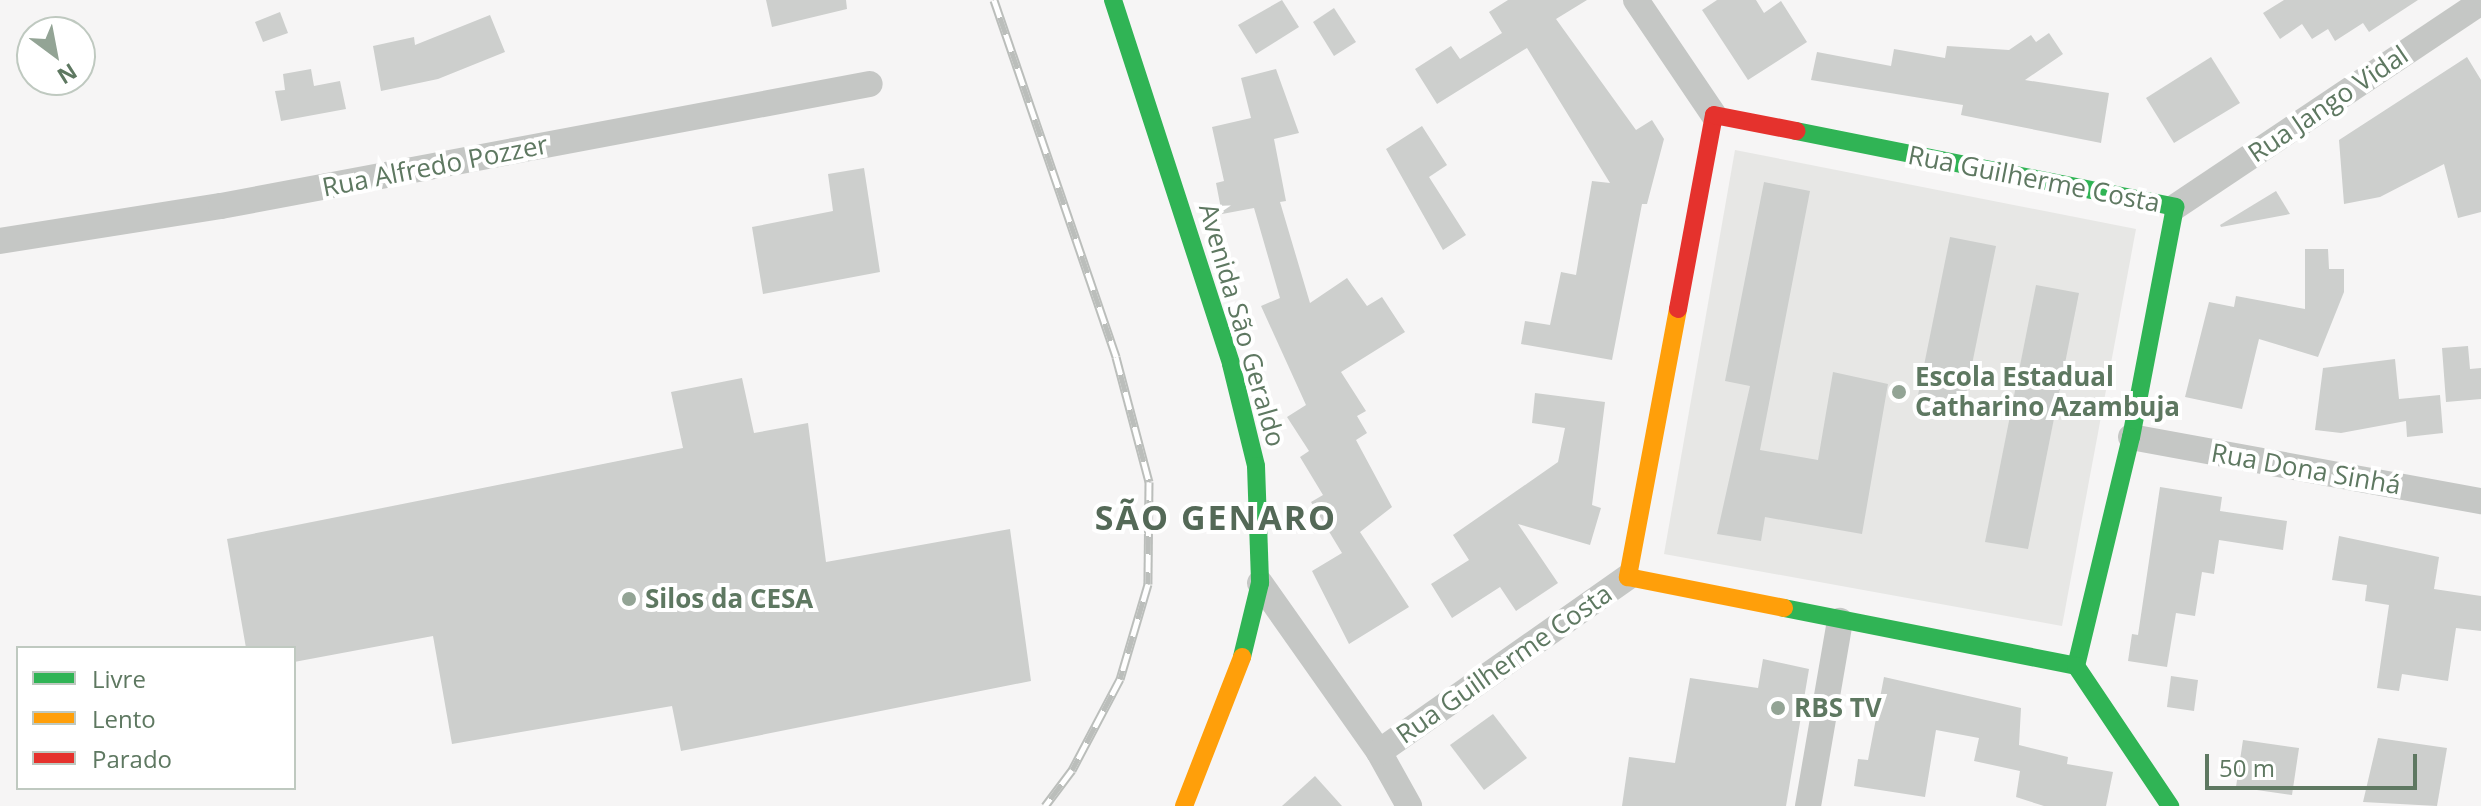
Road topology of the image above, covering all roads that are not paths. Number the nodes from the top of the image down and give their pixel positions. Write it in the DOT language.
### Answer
graph roads {
  1 [pos="1113,0"];
  2 [pos="1636,0"];
  3 [pos="2481,2"];
  4 [pos="870,84"];
  5 [pos="1714,115"];
  6 [pos="2175,207"];
  7 [pos="0,241"];
  8 [pos="2131,437"];
  9 [pos="2481,501"];
  10 [pos="1628,577"];
  11 [pos="1260,583"];
  12 [pos="1840,621"];
  13 [pos="2076,666"];
  14 [pos="1379,752"];
  15 [pos="1184,806"];
  16 [pos="1409,806"];
  17 [pos="1808,806"];
  18 [pos="2170,806"];
  1 -- 11 [label="street, Avenida São Geraldo"];
  2 -- 5 [label="street"];
  3 -- 6 [label="street, Rua Jango Vidal"];
  4 -- 7 [label="street, Rua Alfredo Pozzer"];
  5 -- 6 [label="street, Rua Guilherme Costa"];
  5 -- 10 [label="street, Rua Guilherme Costa"];
  6 -- 8 [label="street, Rua Guilherme Costa"];
  8 -- 9 [label="street, Rua Dona Sinhá"];
  8 -- 13 [label="street, Rua Guilherme Costa"];
  10 -- 12 [label="street, Rua Guilherme Costa"];
  10 -- 14 [label="street, Rua Guilherme Costa"];
  11 -- 14 [label="street"];
  11 -- 15 [label="street, Avenida São Geraldo"];
  12 -- 13 [label="street, Rua Guilherme Costa"];
  12 -- 17 [label="street"];
  13 -- 18 [label="street"];
  14 -- 16 [label="street"];
}
